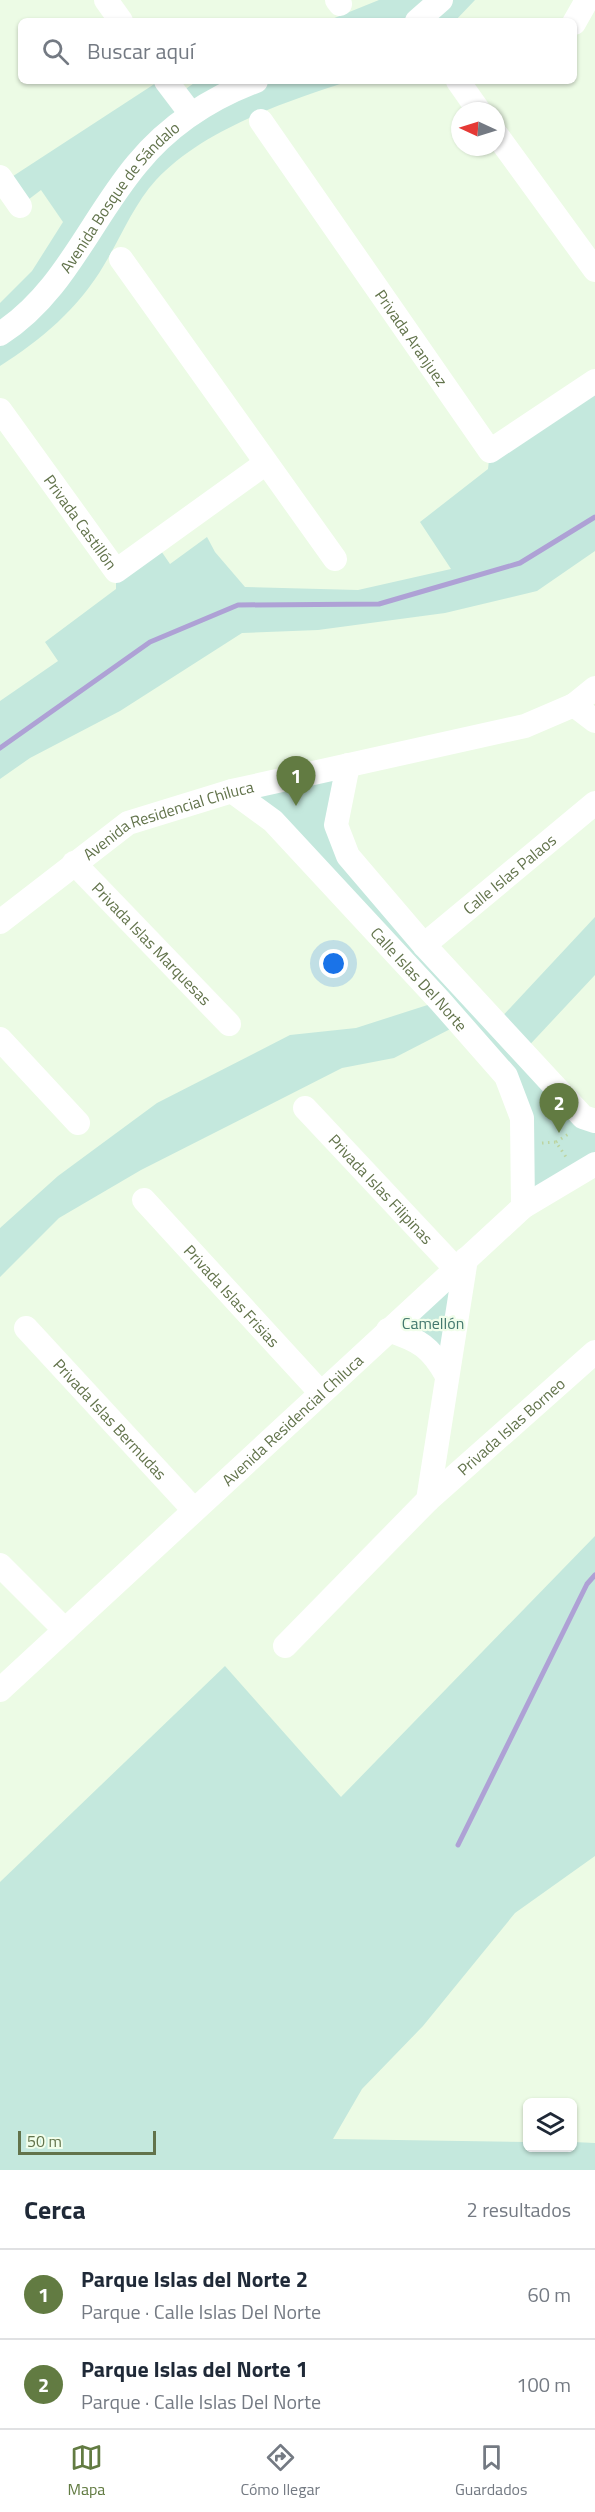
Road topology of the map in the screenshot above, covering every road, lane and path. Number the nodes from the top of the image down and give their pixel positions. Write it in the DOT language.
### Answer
graph roads {
  1 [pos="105,0"];
  2 [pos="441,0"];
  3 [pos="587,0"];
  4 [pos="119,18"];
  5 [pos="420,18"];
  6 [pos="576,18"];
  7 [pos="168,84"];
  8 [pos="250,84"];
  9 [pos="460,84"];
  10 [pos="473,102"];
  11 [pos="191,114"];
  12 [pos="261,121"];
  13 [pos="505,146"];
  14 [pos="0,177"];
  15 [pos="21,206"];
  16 [pos="121,259"];
  17 [pos="595,270"];
  18 [pos="0,334"];
  19 [pos="595,381"];
  20 [pos="0,410"];
  21 [pos="266,463"];
  22 [pos="335,559"];
  23 [pos="595,688"];
  24 [pos="574,705"];
  25 [pos="595,721"];
  26 [pos="348,765"];
  27 [pos="232,791"];
  28 [pos="595,803"];
  29 [pos="74,863"];
  30 [pos="0,921"];
  31 [pos="424,945"];
  32 [pos="229,1024"];
  33 [pos="0,1039"];
  34 [pos="305,1108"];
  35 [pos="595,1120"];
  36 [pos="78,1123"];
  37 [pos="522,1144"];
  38 [pos="586,1170"];
  39 [pos="144,1200"];
  40 [pos="523,1208"];
  41 [pos="461,1264"];
  42 [pos="26,1328"];
  43 [pos="388,1330"];
  44 [pos="595,1352"];
  45 [pos="447,1376"];
  46 [pos="321,1393"];
  47 [pos="428,1500"];
  48 [pos="194,1510"];
  49 [pos="0,1565"];
  50 [pos="65,1630"];
  51 [pos="285,1646"];
  52 [pos="0,1690"];
  1 -- 4 [label="street"];
  2 -- 5 [label="street"];
  3 -- 6 [label="street"];
  7 -- 11 [label="street"];
  8 -- 11 [label="street, Avenida Bosque de Sándalo"];
  9 -- 10 [label="street"];
  11 -- 18 [label="street, Avenida Bosque de Sándalo"];
  12 -- 19 [label="street, Privada Aranjuez"];
  13 -- 17 [label="street"];
  14 -- 15 [label="street"];
  16 -- 21 [label="street"];
  20 -- 21 [label="street, Privada Castillón"];
  21 -- 22 [label="street"];
  23 -- 24 [label="street, Avenida Residencial Chiluca"];
  24 -- 25 [label="street"];
  24 -- 26 [label="street, Avenida Residencial Chiluca"];
  26 -- 27 [label="street, Avenida Residencial Chiluca"];
  26 -- 31 [label="street, Calle Islas Del Norte"];
  27 -- 29 [label="street, Avenida Residencial Chiluca"];
  27 -- 37 [label="street, Calle Islas Del Norte"];
  28 -- 31 [label="street, Calle Islas Palaos"];
  29 -- 30 [label="street, Avenida Residencial Chiluca"];
  29 -- 32 [label="street, Privada Islas Marquesas"];
  31 -- 35 [label="street, Calle Islas Del Norte"];
  33 -- 36 [label="street"];
  34 -- 41 [label="street, Privada Islas Filipinas"];
  37 -- 38 [label="path"];
  37 -- 40 [label="street, Calle Islas Del Norte"];
  38 -- 40 [label="street, Avenida Residencial Chiluca"];
  39 -- 46 [label="street, Privada Islas Frisias"];
  40 -- 41 [label="street, Avenida Residencial Chiluca"];
  41 -- 43 [label="street, Avenida Residencial Chiluca"];
  41 -- 45 [label="street, Privada Islas Borneo"];
  42 -- 48 [label="street, Privada Islas Bermudas"];
  43 -- 45 [label="street"];
  43 -- 46 [label="street, Avenida Residencial Chiluca"];
  44 -- 47 [label="street, Privada Islas Borneo"];
  45 -- 47 [label="street, Privada Islas Borneo"];
  46 -- 48 [label="street, Avenida Residencial Chiluca"];
  47 -- 51 [label="street, Privada Islas Borneo"];
  48 -- 50 [label="street, Avenida Residencial Chiluca"];
  49 -- 50 [label="street"];
  50 -- 52 [label="street, Avenida Residencial Chiluca"];
}
